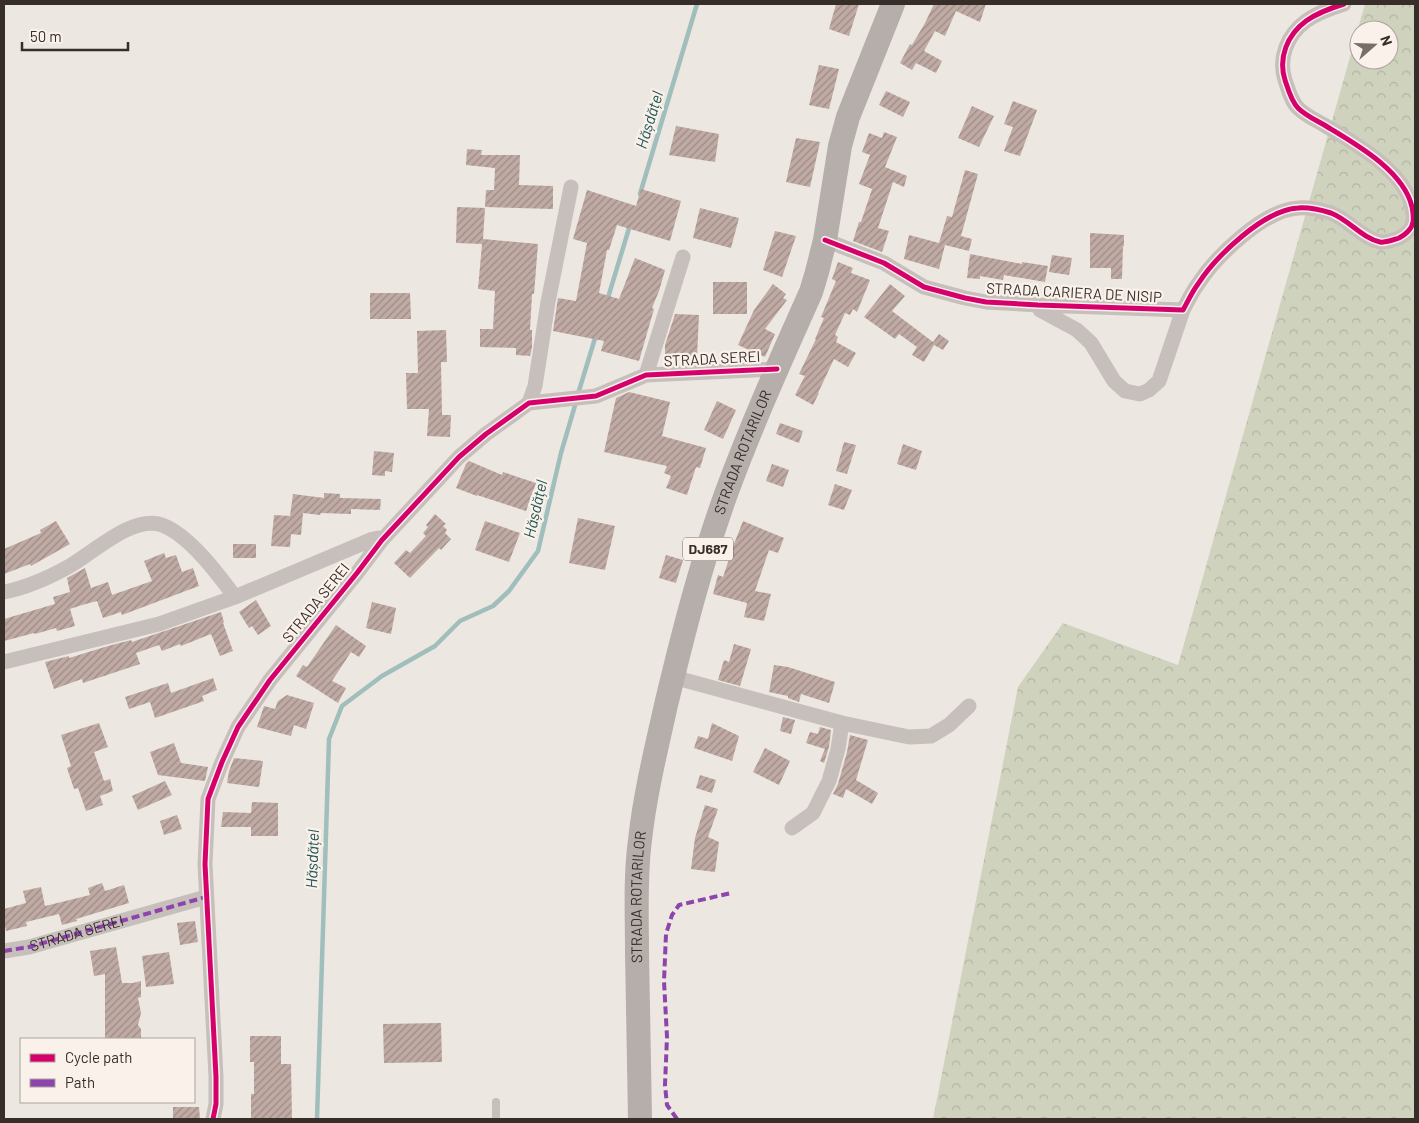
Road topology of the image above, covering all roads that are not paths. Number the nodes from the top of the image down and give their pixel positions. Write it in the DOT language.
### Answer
graph roads {
  1 [pos="893,4"];
  2 [pos="1344,4"];
  3 [pos="572,187"];
  4 [pos="825,240"];
  5 [pos="682,257"];
  6 [pos="1038,305"];
  7 [pos="1184,310"];
  8 [pos="777,369"];
  9 [pos="646,375"];
  10 [pos="529,403"];
  11 [pos="382,540"];
  12 [pos="346,550"];
  13 [pos="357,573"];
  14 [pos="4,592"];
  15 [pos="235,597"];
  16 [pos="4,662"];
  17 [pos="673,677"];
  18 [pos="970,706"];
  19 [pos="842,723"];
  20 [pos="792,828"];
  21 [pos="206,897"];
  22 [pos="4,951"];
  23 [pos="496,1102"];
  24 [pos="212,1119"];
  25 [pos="496,1119"];
  26 [pos="640,1119"];
  1 -- 4 [label="main road, STRADA ROTARILOR / DJ687"];
  2 -- 7 [label="street, STRADA CARIERA DE NISIP"];
  3 -- 10 [label="street"];
  4 -- 6 [label="street, STRADA CARIERA DE NISIP"];
  4 -- 8 [label="main road, STRADA ROTARILOR / DJ687"];
  5 -- 9 [label="street, STRADA SEREI"];
  6 -- 7 [label="street, STRADA CARIERA DE NISIP"];
  6 -- 7 [label="street, STRADA CARIERA DE NISIP"];
  8 -- 9 [label="street, STRADA SEREI"];
  8 -- 17 [label="main road, STRADA ROTARILOR / DJ687"];
  9 -- 10 [label="street, STRADA SEREI"];
  10 -- 11 [label="street, STRADA SEREI"];
  11 -- 12 [label="street, STRADA SEREI"];
  11 -- 13 [label="street, STRADA SEREI"];
  12 -- 13 [label="street"];
  12 -- 15 [label="street, STRADA SEREI"];
  13 -- 21 [label="street, STRADA SEREI"];
  14 -- 15 [label="street"];
  15 -- 16 [label="street, STRADA SEREI"];
  17 -- 19 [label="street"];
  17 -- 26 [label="main road, STRADA ROTARILOR / DJ687"];
  18 -- 19 [label="street"];
  19 -- 20 [label="street"];
  21 -- 22 [label="street, STRADA SEREI"];
  21 -- 24 [label="street, STRADA SEREI"];
  23 -- 25 [label="lane"];
}
